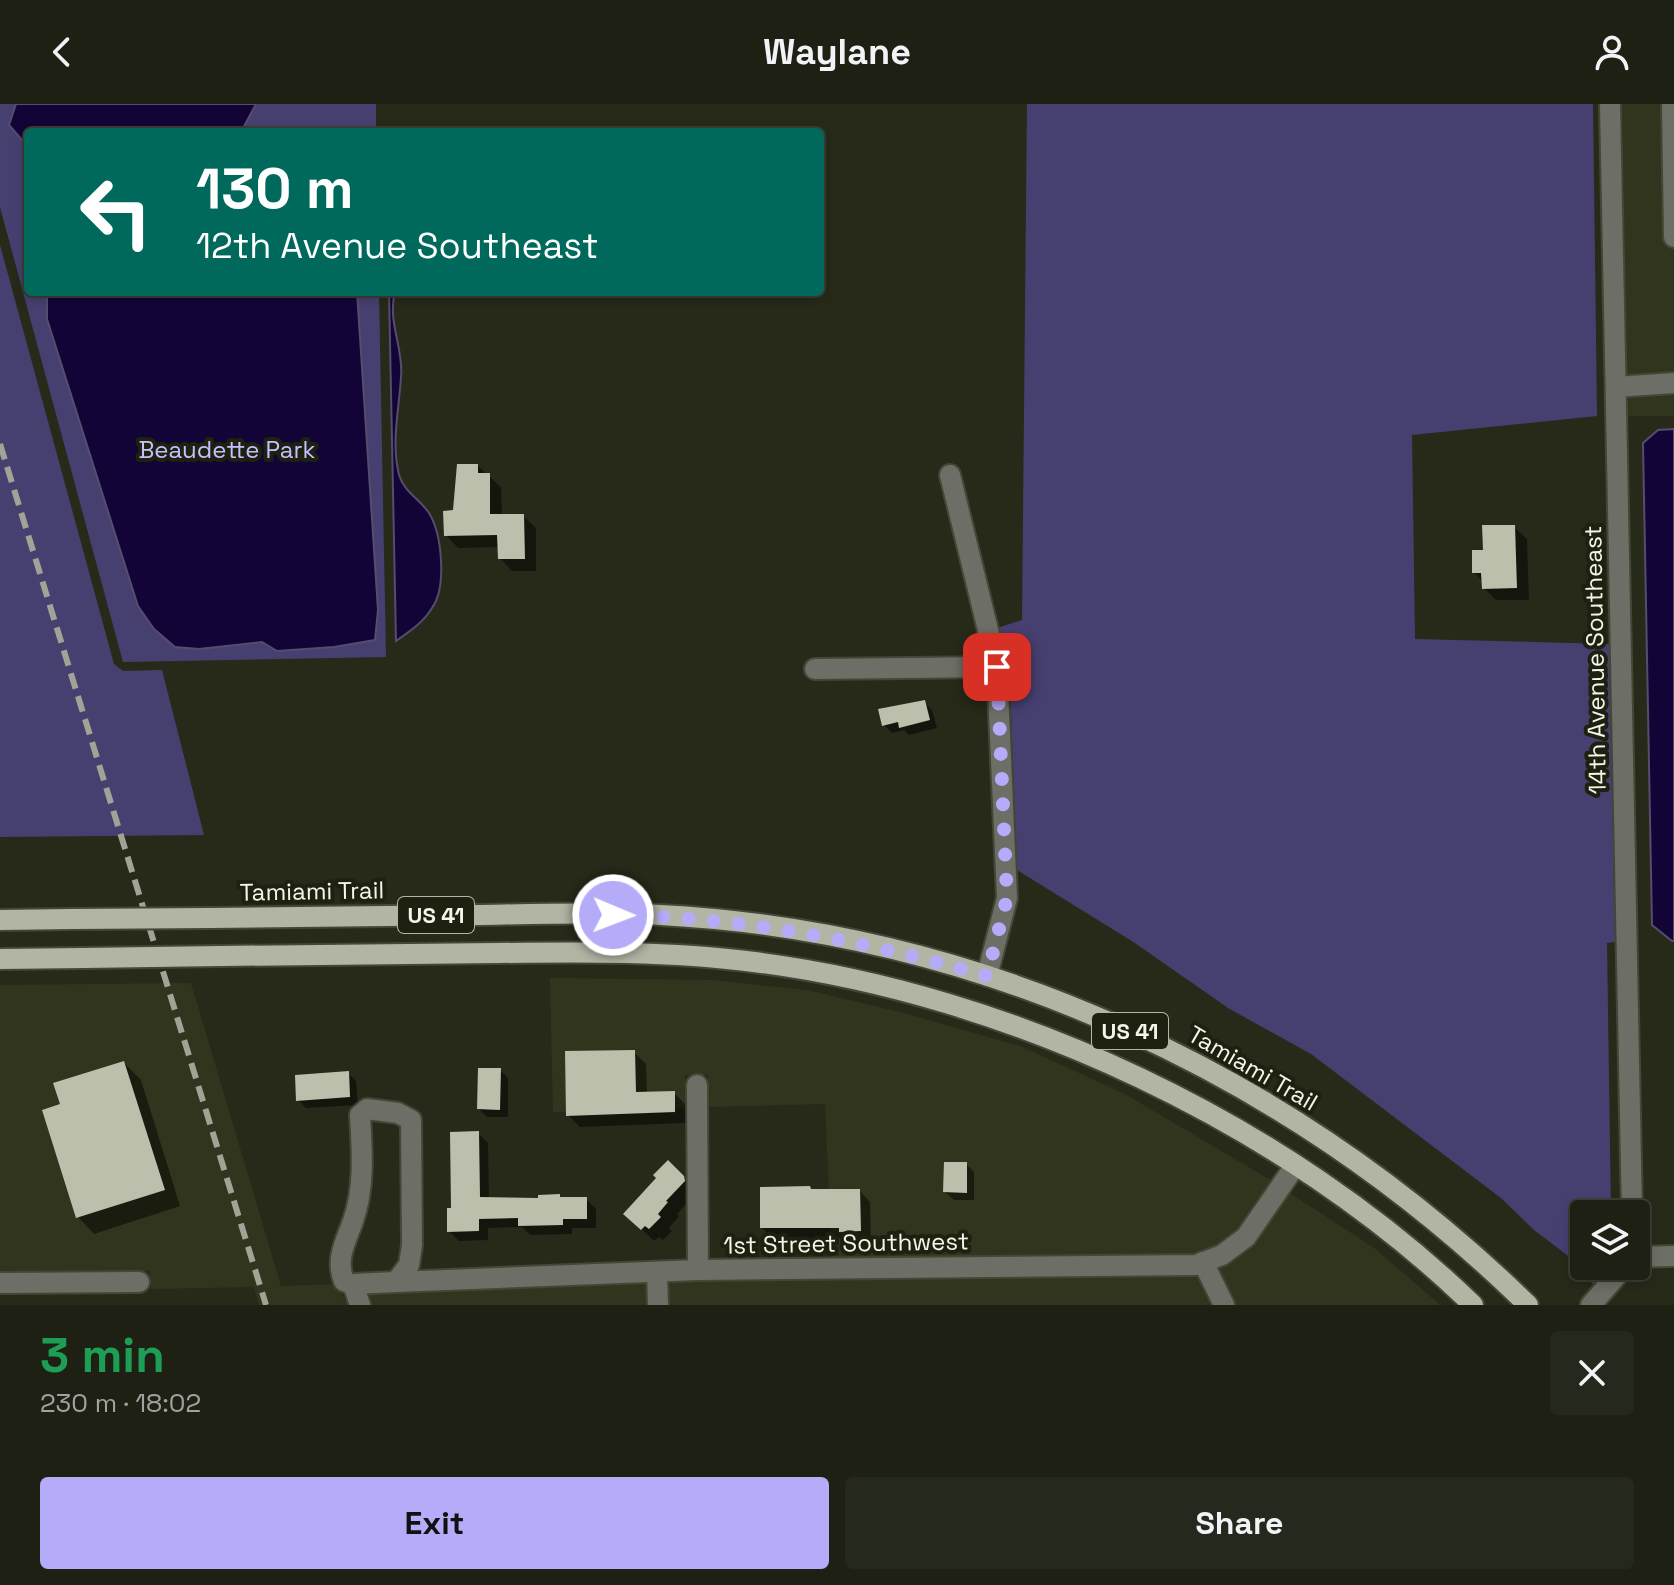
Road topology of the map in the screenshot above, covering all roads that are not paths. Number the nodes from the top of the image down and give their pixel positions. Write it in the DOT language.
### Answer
graph roads {
  1 [pos="1610,104"];
  2 [pos="1672,104"];
  3 [pos="1674,237"];
  4 [pos="1674,383"];
  5 [pos="1616,387"];
  6 [pos="950,475"];
  7 [pos="997,667"];
  8 [pos="815,669"];
  9 [pos="0,920"];
  10 [pos="0,959"];
  11 [pos="987,976"];
  12 [pos="697,1085"];
  13 [pos="1295,1166"];
  14 [pos="1632,1200"];
  15 [pos="1674,1256"];
  16 [pos="1650,1257"];
  17 [pos="1203,1262"];
  18 [pos="698,1270"];
  19 [pos="657,1272"];
  20 [pos="1613,1280"];
  21 [pos="139,1282"];
  22 [pos="396,1282"];
  23 [pos="0,1283"];
  24 [pos="353,1284"];
  25 [pos="360,1305"];
  26 [pos="658,1305"];
  27 [pos="1224,1305"];
  28 [pos="1473,1305"];
  29 [pos="1528,1305"];
  30 [pos="1591,1305"];
  1 -- 5 [label="street, 14th Avenue Southeast"];
  2 -- 3 [label="street"];
  4 -- 5 [label="street"];
  5 -- 14 [label="street, 14th Avenue Southeast"];
  6 -- 7 [label="street"];
  7 -- 8 [label="street"];
  7 -- 11 [label="street"];
  9 -- 11 [label="main road, Tamiami Trail / US 41, bridge"];
  10 -- 13 [label="main road, US 41, bridge"];
  11 -- 29 [label="main road, Tamiami Trail / US 41"];
  12 -- 18 [label="street"];
  13 -- 17 [label="street, 1st Street Southwest"];
  13 -- 28 [label="main road, US 41"];
  15 -- 16 [label="street"];
  17 -- 18 [label="street, 1st Street Southwest"];
  17 -- 27 [label="street"];
  18 -- 19 [label="street, 1st Street Southwest"];
  19 -- 22 [label="street, 1st Street Southwest"];
  19 -- 26 [label="street"];
  20 -- 30 [label="street"];
  21 -- 23 [label="street"];
  22 -- 24 [label="street, 1st Street Southwest"];
  22 -- 24 [label="street"];
  24 -- 25 [label="street"];
}
